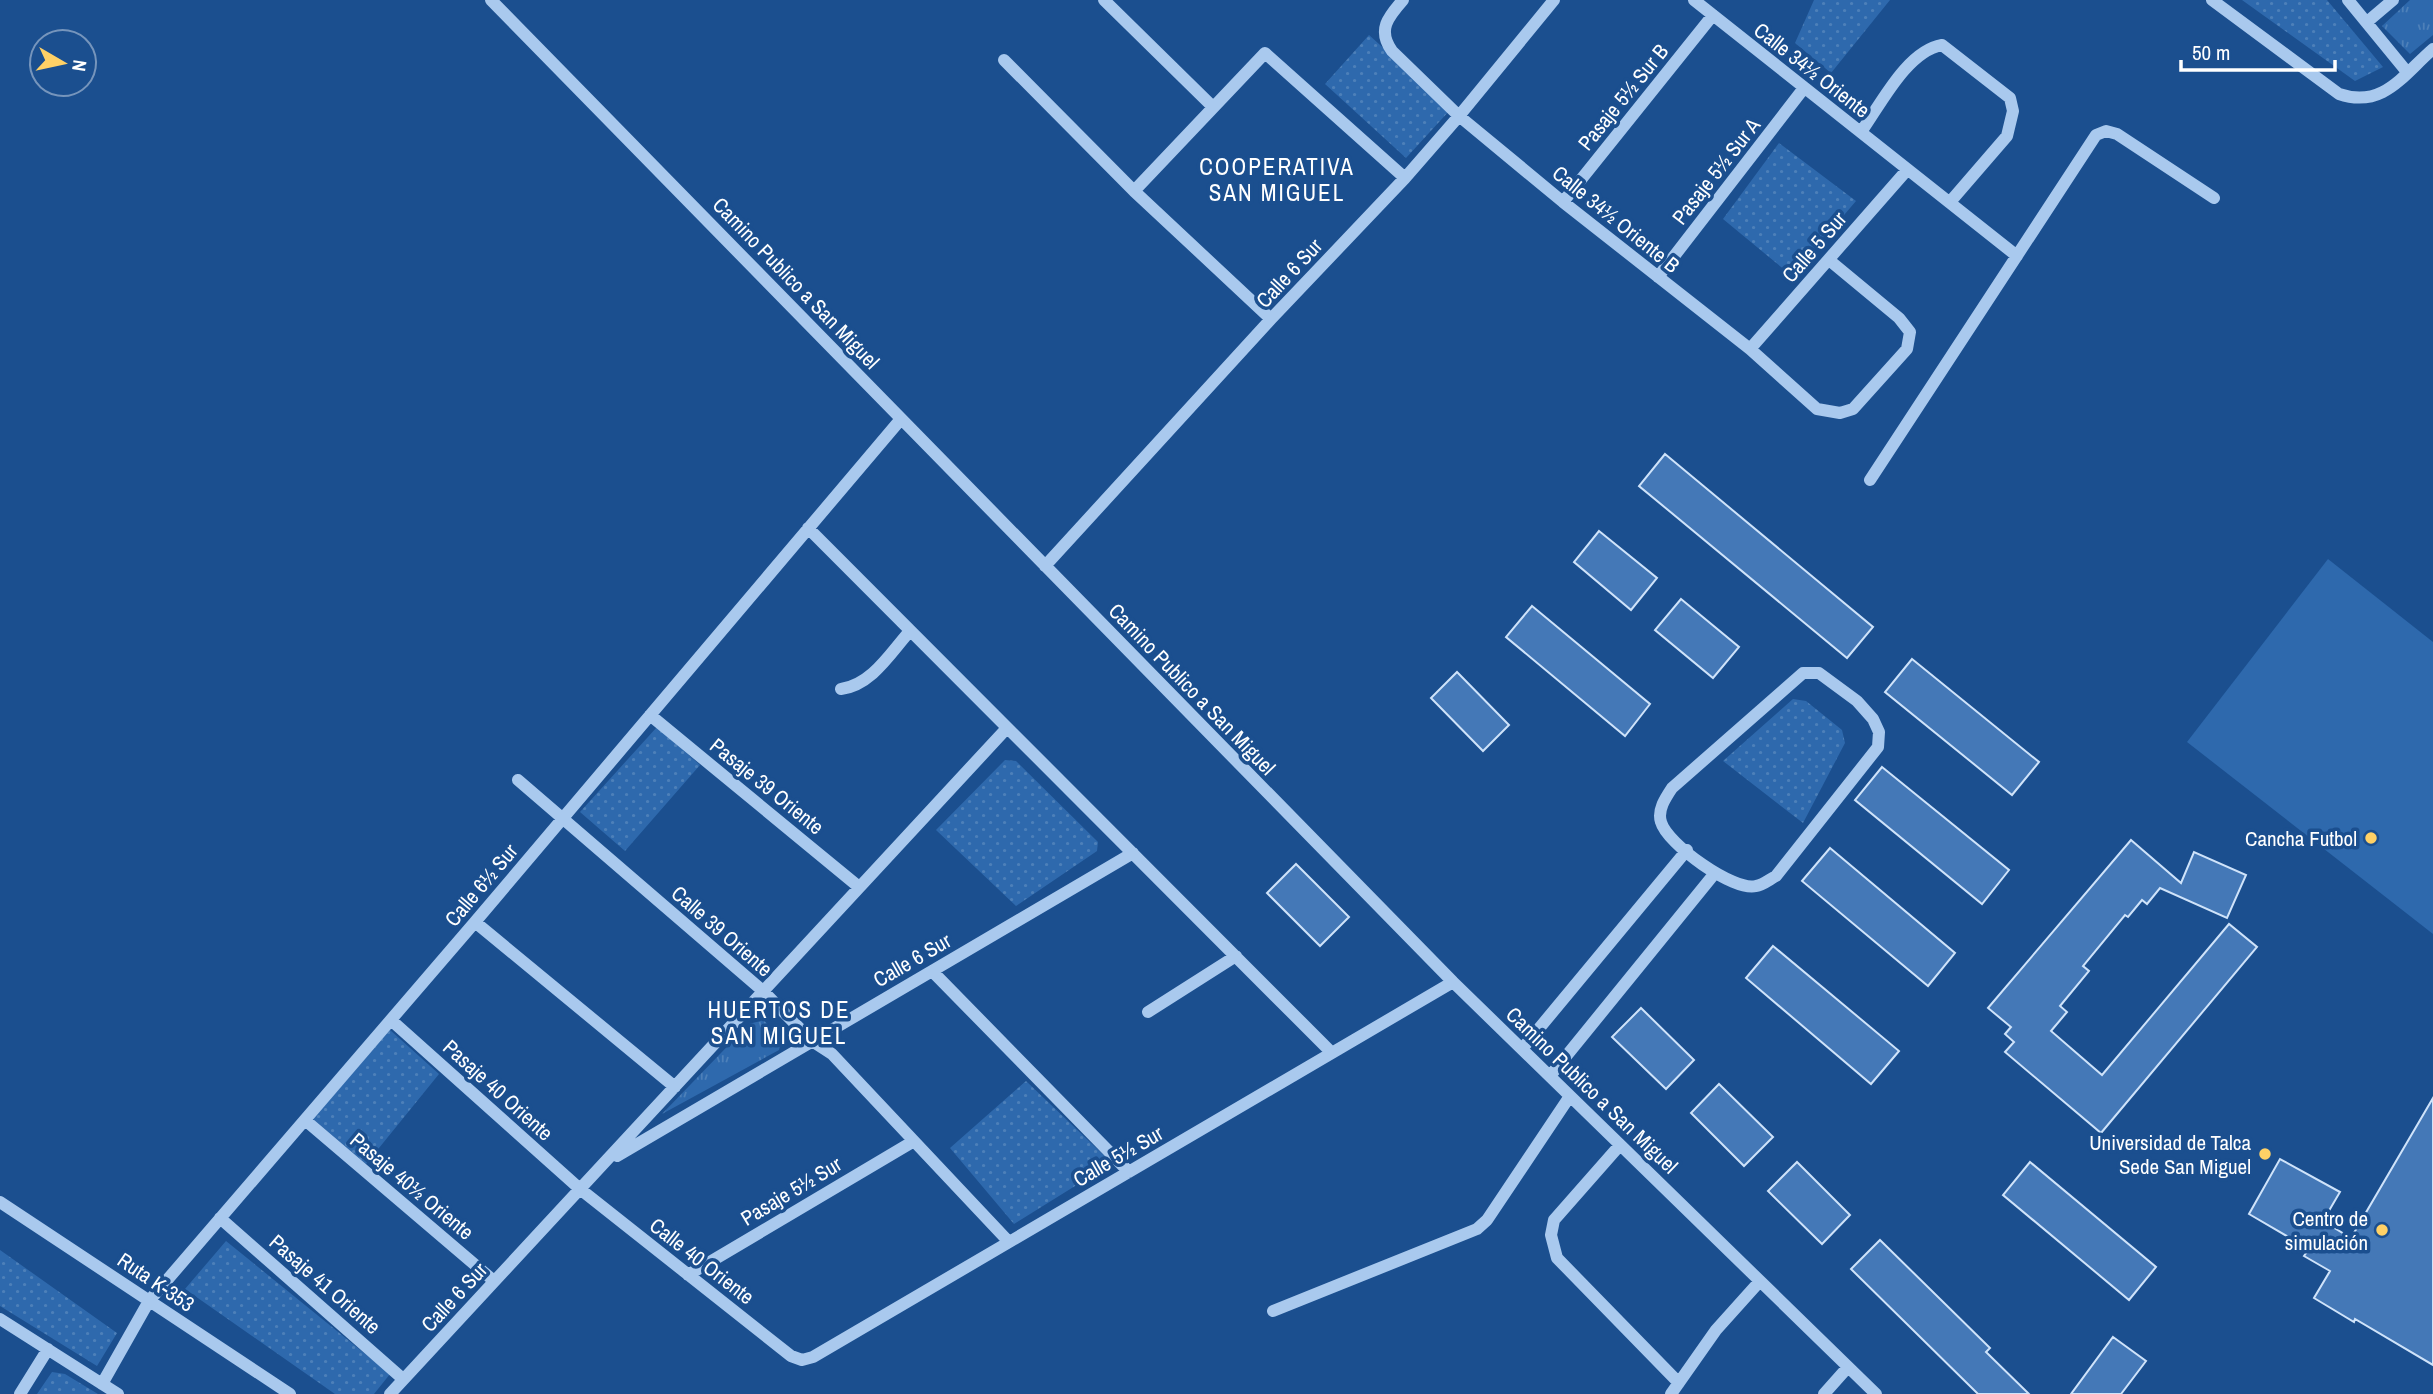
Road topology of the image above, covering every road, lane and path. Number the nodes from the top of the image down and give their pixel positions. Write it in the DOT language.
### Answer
graph roads {
  1 [pos="491,0"];
  2 [pos="1104,0"];
  3 [pos="1403,0"];
  4 [pos="1554,0"];
  5 [pos="1694,0"];
  6 [pos="2212,0"];
  7 [pos="2348,0"];
  8 [pos="2393,0"];
  9 [pos="1713,15"];
  10 [pos="2367,22"];
  11 [pos="2433,49"];
  12 [pos="1004,60"];
  13 [pos="2407,72"];
  14 [pos="1804,88"];
  15 [pos="1213,107"];
  16 [pos="1459,116"];
  17 [pos="1861,132"];
  18 [pos="1907,170"];
  19 [pos="1405,178"];
  20 [pos="1134,191"];
  21 [pos="2214,198"];
  22 [pos="1563,202"];
  23 [pos="1950,202"];
  24 [pos="2017,256"];
  25 [pos="1829,260"];
  26 [pos="1658,277"];
  27 [pos="1271,319"];
  28 [pos="1749,349"];
  29 [pos="901,419"];
  30 [pos="1870,480"];
  31 [pos="808,528"];
  32 [pos="1045,566"];
  33 [pos="910,631"];
  34 [pos="841,689"];
  35 [pos="650,715"];
  36 [pos="1007,728"];
  37 [pos="517,780"];
  38 [pos="563,819"];
  39 [pos="1686,850"];
  40 [pos="1132,853"];
  41 [pos="1714,873"];
  42 [pos="859,887"];
  43 [pos="475,922"];
  44 [pos="1236,956"];
  45 [pos="932,971"];
  46 [pos="1452,982"];
  47 [pos="763,992"];
  48 [pos="1148,1012"];
  49 [pos="391,1020"];
  50 [pos="812,1041"];
  51 [pos="1521,1049"];
  52 [pos="1332,1053"];
  53 [pos="1549,1076"];
  54 [pos="675,1087"];
  55 [pos="1570,1097"];
  56 [pos="305,1120"];
  57 [pos="914,1141"];
  58 [pos="1620,1145"];
  59 [pos="603,1164"];
  60 [pos="1129,1172"];
  61 [pos="580,1189"];
  62 [pos="0,1202"];
  63 [pos="220,1218"];
  64 [pos="1009,1242"];
  65 [pos="688,1275"];
  66 [pos="494,1281"];
  67 [pos="1760,1281"];
  68 [pos="149,1301"];
  69 [pos="1273,1311"];
  70 [pos="0,1319"];
  71 [pos="48,1349"];
  72 [pos="802,1360"];
  73 [pos="1848,1367"];
  74 [pos="404,1379"];
  75 [pos="102,1384"];
  76 [pos="1675,1389"];
  77 [pos="20,1394"];
  78 [pos="118,1394"];
  79 [pos="290,1394"];
  80 [pos="390,1394"];
  81 [pos="1824,1394"];
  82 [pos="1876,1394"];
  1 -- 29 [label="street, Camino Publico a San Miguel"];
  2 -- 15 [label="street"];
  3 -- 16 [label="street, Calle 34½ Oriente B"];
  4 -- 16 [label="street, Calle 6 Sur"];
  5 -- 9 [label="street, Calle 34½ Oriente"];
  6 -- 13 [label="street"];
  7 -- 10 [label="street"];
  8 -- 10 [label="street"];
  9 -- 14 [label="street, Calle 34½ Oriente"];
  9 -- 22 [label="street, Pasaje 5½ Sur B"];
  10 -- 13 [label="street"];
  11 -- 13 [label="street"];
  12 -- 20 [label="street"];
  14 -- 17 [label="street, Calle 34½ Oriente"];
  14 -- 26 [label="street, Pasaje 5½ Sur A"];
  15 -- 19 [label="street"];
  15 -- 20 [label="street"];
  16 -- 19 [label="street, Calle 6 Sur"];
  16 -- 22 [label="street, Calle 34½ Oriente B"];
  17 -- 18 [label="street, Calle 34½ Oriente"];
  17 -- 23 [label="street"];
  18 -- 23 [label="street, Calle 34½ Oriente"];
  18 -- 25 [label="street, Calle 5 Sur"];
  19 -- 27 [label="street, Calle 6 Sur"];
  20 -- 27 [label="street"];
  21 -- 24 [label="street"];
  22 -- 26 [label="street, Calle 34½ Oriente B"];
  23 -- 24 [label="street, Calle 34½ Oriente"];
  24 -- 30 [label="street"];
  25 -- 28 [label="street, Calle 5 Sur"];
  25 -- 28 [label="street, Calle 34½ Oriente B"];
  26 -- 28 [label="street, Calle 34½ Oriente B"];
  27 -- 32 [label="street, Calle 6 Sur"];
  29 -- 31 [label="street, Calle 6½ Sur"];
  29 -- 32 [label="street, Camino Publico a San Miguel"];
  31 -- 33 [label="street"];
  31 -- 35 [label="street, Calle 6½ Sur"];
  32 -- 46 [label="street, Camino Publico a San Miguel"];
  33 -- 34 [label="street"];
  33 -- 36 [label="street"];
  35 -- 38 [label="street, Calle 6½ Sur"];
  35 -- 42 [label="street, Pasaje 39 Oriente"];
  36 -- 40 [label="street"];
  36 -- 42 [label="street, Calle 6 Sur"];
  37 -- 38 [label="street, Calle 39 Oriente"];
  38 -- 43 [label="street, Calle 6½ Sur"];
  38 -- 47 [label="street, Calle 39 Oriente"];
  39 -- 41 [label="street"];
  39 -- 41 [label="street"];
  39 -- 51 [label="street"];
  40 -- 44 [label="street"];
  40 -- 45 [label="street, Calle 6 Sur"];
  41 -- 53 [label="street"];
  42 -- 47 [label="street, Calle 6 Sur"];
  43 -- 49 [label="street, Calle 6½ Sur"];
  43 -- 54 [label="street"];
  44 -- 48 [label="street"];
  44 -- 52 [label="street"];
  45 -- 50 [label="street, Calle 6 Sur"];
  45 -- 60 [label="street"];
  46 -- 51 [label="street, Camino Publico a San Miguel"];
  46 -- 52 [label="street, Calle 5½ Sur"];
  47 -- 50 [label="street, Calle 39 Oriente"];
  47 -- 54 [label="street, Calle 6 Sur"];
  49 -- 56 [label="street, Calle 6½ Sur"];
  49 -- 61 [label="street, Pasaje 40 Oriente"];
  50 -- 57 [label="street, Calle 39 Oriente"];
  50 -- 59 [label="street, Calle 6 Sur"];
  51 -- 53 [label="street, Camino Publico a San Miguel"];
  52 -- 60 [label="street, Calle 5½ Sur"];
  53 -- 55 [label="street, Camino Publico a San Miguel"];
  54 -- 59 [label="street, Calle 6 Sur"];
  55 -- 58 [label="street, Camino Publico a San Miguel"];
  55 -- 69 [label="street"];
  56 -- 63 [label="street, Calle 6½ Sur"];
  56 -- 66 [label="street, Pasaje 40½ Oriente"];
  57 -- 64 [label="street, Calle 39 Oriente"];
  57 -- 65 [label="street, Pasaje 5½ Sur"];
  58 -- 67 [label="street, Camino Publico a San Miguel"];
  58 -- 76 [label="street"];
  59 -- 61 [label="street, Calle 6 Sur"];
  60 -- 64 [label="street, Calle 5½ Sur"];
  61 -- 65 [label="street, Calle 40 Oriente"];
  61 -- 66 [label="street, Calle 6 Sur"];
  62 -- 68 [label="street, Ruta K-353"];
  63 -- 68 [label="street, Calle 6½ Sur"];
  63 -- 74 [label="street, Pasaje 41 Oriente"];
  64 -- 72 [label="street, Calle 5½ Sur"];
  65 -- 72 [label="street, Calle 40 Oriente"];
  66 -- 74 [label="street, Calle 6 Sur"];
  67 -- 73 [label="street, Camino Publico a San Miguel"];
  67 -- 76 [label="street"];
  68 -- 75 [label="street, Calle 6½ Sur"];
  68 -- 79 [label="street, Ruta K-353"];
  70 -- 71 [label="street"];
  71 -- 75 [label="street"];
  71 -- 77 [label="street"];
  73 -- 81 [label="street"];
  73 -- 82 [label="street, Camino Publico a San Miguel"];
  74 -- 80 [label="street, Calle 6 Sur"];
  75 -- 78 [label="street"];
}
